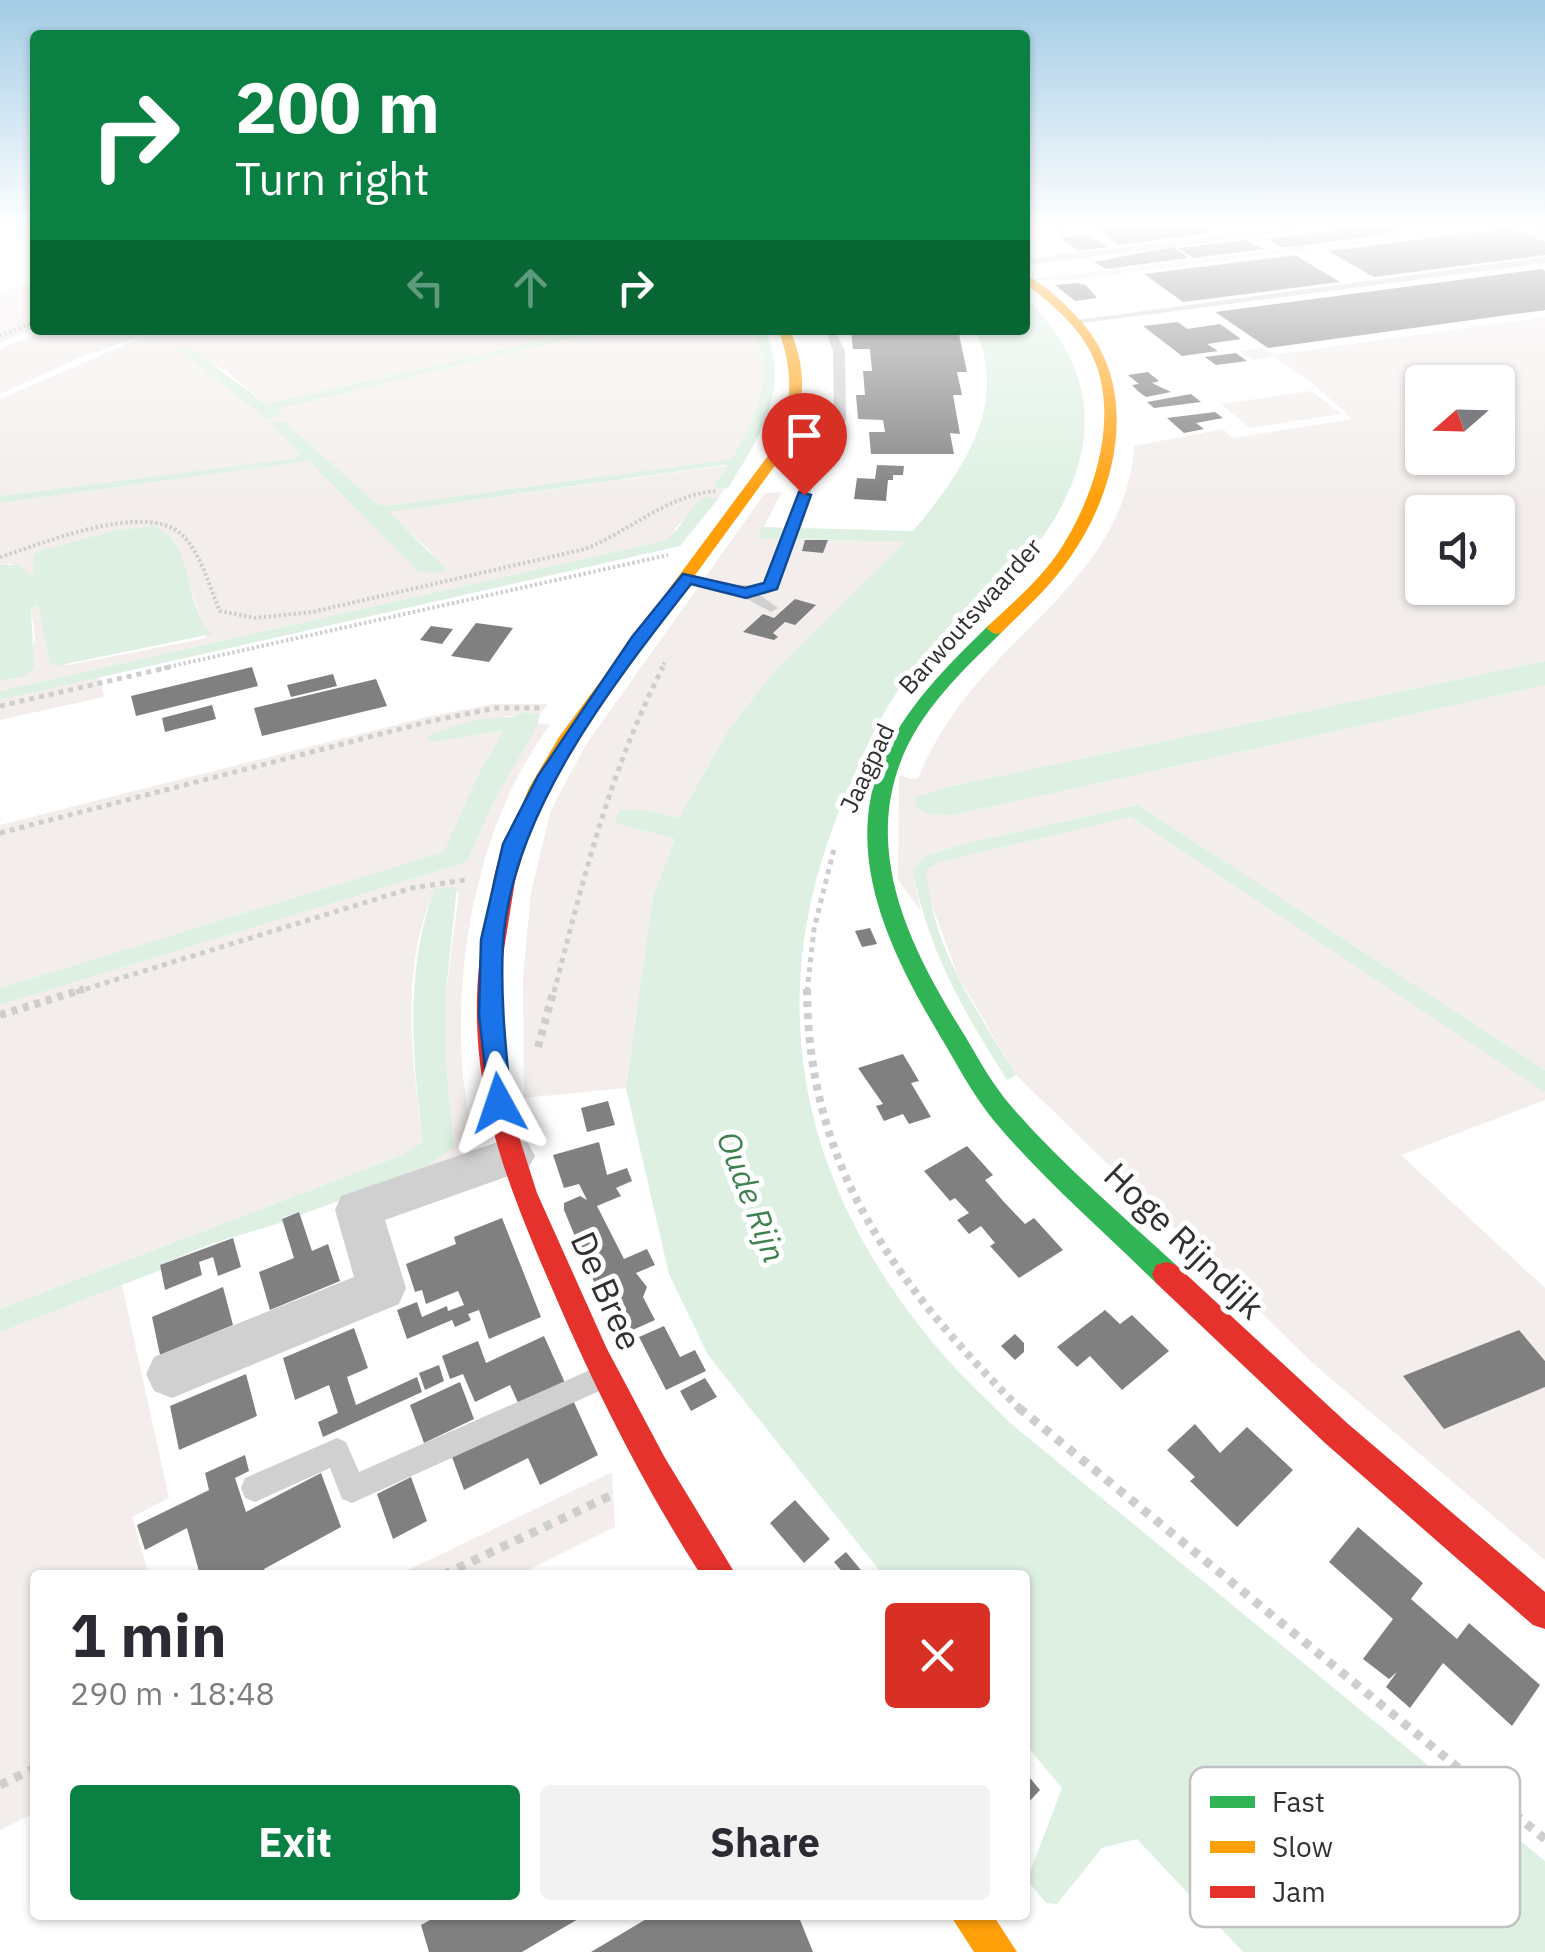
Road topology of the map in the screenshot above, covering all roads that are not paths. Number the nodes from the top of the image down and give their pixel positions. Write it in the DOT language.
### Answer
graph roads {
  1 [pos="1089,319"];
  2 [pos="1074,321"];
  3 [pos="787,335"];
  4 [pos="832,335"];
  5 [pos="815,434"];
  6 [pos="831,436"];
  7 [pos="688,577"];
  8 [pos="746,593"];
  9 [pos="771,608"];
  10 [pos="878,846"];
  11 [pos="508,1143"];
  12 [pos="172,1374"];
  13 [pos="605,1375"];
  14 [pos="255,1488"];
  15 [pos="717,1570"];
  16 [pos="1545,1613"];
  17 [pos="973,1920"];
  18 [pos="998,1952"];
  1 -- 2 [label="lane"];
  2 -- 10 [label="street, Barwoutswaarder"];
  3 -- 7 [label="street, De Bree"];
  4 -- 6 [label="lane"];
  5 -- 6 [label="lane"];
  6 -- 8 [label="lane"];
  7 -- 8 [label="lane"];
  7 -- 11 [label="street, De Bree"];
  8 -- 9 [label="lane"];
  10 -- 16 [label="street, Hoge Rijndijk"];
  11 -- 12 [label="street"];
  11 -- 13 [label="street, De Bree"];
  13 -- 14 [label="lane"];
  13 -- 15 [label="street, De Bree"];
  17 -- 18 [label="street"];
}
